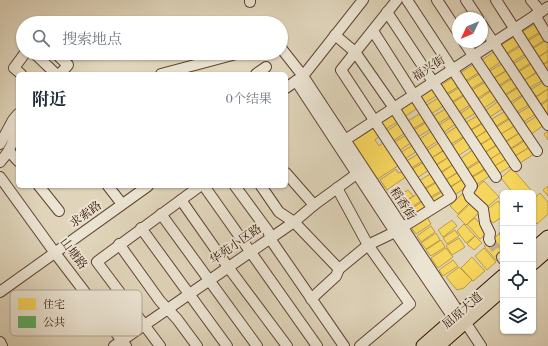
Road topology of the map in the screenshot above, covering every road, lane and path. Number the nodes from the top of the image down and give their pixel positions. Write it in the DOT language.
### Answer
graph roads {
  1 [pos="363,0"];
  2 [pos="397,0"];
  3 [pos="408,0"];
  4 [pos="437,0"];
  5 [pos="466,0"];
  6 [pos="496,0"];
  7 [pos="531,0"];
  8 [pos="541,11"];
  9 [pos="387,12"];
  10 [pos="474,12"];
  11 [pos="452,23"];
  12 [pos="514,29"];
  13 [pos="373,31"];
  14 [pos="488,34"];
  15 [pos="335,35"];
  16 [pos="548,37"];
  17 [pos="494,42"];
  18 [pos="468,48"];
  19 [pos="355,52"];
  20 [pos="474,56"];
  21 [pos="20,60"];
  22 [pos="41,60"];
  23 [pos="63,60"];
  24 [pos="214,60"];
  25 [pos="288,60"];
  26 [pos="266,67"];
  27 [pos="453,69"];
  28 [pos="19,72"];
  29 [pos="54,72"];
  30 [pos="62,72"];
  31 [pos="169,72"];
  32 [pos="259,72"];
  33 [pos="299,79"];
  34 [pos="548,81"];
  35 [pos="433,82"];
  36 [pos="288,87"];
  37 [pos="414,95"];
  38 [pos="394,108"];
  39 [pos="16,116"];
  40 [pos="375,121"];
  41 [pos="548,125"];
  42 [pos="16,134"];
  43 [pos="345,140"];
  44 [pos="0,144"];
  45 [pos="9,151"];
  46 [pos="537,151"];
  47 [pos="16,159"];
  48 [pos="0,162"];
  49 [pos="516,166"];
  50 [pos="360,171"];
  51 [pos="288,175"];
  52 [pos="0,177"];
  53 [pos="496,177"];
  54 [pos="0,187"];
  55 [pos="41,188"];
  56 [pos="110,188"];
  57 [pos="145,188"];
  58 [pos="197,188"];
  59 [pos="205,188"];
  60 [pos="236,188"];
  61 [pos="262,188"];
  62 [pos="337,188"];
  63 [pos="181,200"];
  64 [pos="122,204"];
  65 [pos="314,205"];
  66 [pos="432,208"];
  67 [pos="59,210"];
  68 [pos="161,214"];
  69 [pos="294,222"];
  70 [pos="142,228"];
  71 [pos="398,230"];
  72 [pos="548,237"];
  73 [pos="270,238"];
  74 [pos="490,241"];
  75 [pos="120,244"];
  76 [pos="368,245"];
  77 [pos="536,247"];
  78 [pos="548,250"];
  79 [pos="250,252"];
  80 [pos="53,255"];
  81 [pos="534,262"];
  82 [pos="228,267"];
  83 [pos="339,269"];
  84 [pos="500,279"];
  85 [pos="208,280"];
  86 [pos="79,290"];
  87 [pos="118,290"];
  88 [pos="500,291"];
  89 [pos="0,292"];
  90 [pos="189,294"];
  91 [pos="311,299"];
  92 [pos="168,308"];
  93 [pos="460,320"];
  94 [pos="142,322"];
  95 [pos="144,325"];
  96 [pos="130,336"];
  97 [pos="0,342"];
  98 [pos="119,344"];
  99 [pos="2,346"];
  100 [pos="160,346"];
  101 [pos="197,346"];
  102 [pos="228,346"];
  103 [pos="257,346"];
  104 [pos="287,346"];
  105 [pos="317,346"];
  106 [pos="344,346"];
  107 [pos="360,346"];
  108 [pos="423,346"];
  109 [pos="438,346"];
  110 [pos="473,346"];
  111 [pos="481,346"];
  1 -- 15 [label="street"];
  2 -- 9 [label="street"];
  3 -- 27 [label="street"];
  4 -- 11 [label="street"];
  5 -- 10 [label="street"];
  6 -- 12 [label="street"];
  7 -- 8 [label="street"];
  8 -- 12 [label="street, 福兴街"];
  8 -- 16 [label="street"];
  9 -- 13 [label="street"];
  9 -- 35 [label="street"];
  12 -- 17 [label="street, 福兴街"];
  12 -- 34 [label="street"];
  13 -- 19 [label="street"];
  13 -- 37 [label="street"];
  14 -- 17 [label="street"];
  15 -- 19 [label="street"];
  15 -- 33 [label="street"];
  17 -- 20 [label="street, 福兴街"];
  17 -- 41 [label="street"];
  18 -- 20 [label="street"];
  19 -- 38 [label="street"];
  19 -- 40 [label="street"];
  20 -- 27 [label="street, 福兴街"];
  20 -- 46 [label="street"];
  21 -- 28 [label="street"];
  22 -- 29 [label="street"];
  23 -- 30 [label="street"];
  24 -- 31 [label="street"];
  25 -- 33 [label="street"];
  26 -- 32 [label="street"];
  27 -- 35 [label="street, 福兴街"];
  27 -- 49 [label="street"];
  33 -- 36 [label="street"];
  33 -- 43 [label="street, 稻香街"];
  33 -- 50 [label="street"];
  35 -- 37 [label="street, 福兴街"];
  35 -- 53 [label="street"];
  37 -- 38 [label="street, 福兴街"];
  37 -- 74 [label="street"];
  38 -- 40 [label="street, 福兴街"];
  38 -- 66 [label="street"];
  39 -- 44 [label="street"];
  40 -- 43 [label="street, 福兴街"];
  40 -- 66 [label="street"];
  42 -- 45 [label="street"];
  43 -- 50 [label="street, 稻香街"];
  45 -- 47 [label="street"];
  45 -- 48 [label="street"];
  50 -- 62 [label="street, 华苑小区路"];
  50 -- 71 [label="street, 稻香街"];
  51 -- 65 [label="street"];
  52 -- 80 [label="street, 山塘路"];
  54 -- 80 [label="street, 山塘路"];
  55 -- 67 [label="street"];
  56 -- 64 [label="street"];
  57 -- 64 [label="street, 求索路"];
  58 -- 63 [label="street"];
  59 -- 79 [label="street"];
  60 -- 73 [label="street"];
  61 -- 69 [label="street"];
  62 -- 65 [label="street, 华苑小区路"];
  62 -- 76 [label="street"];
  63 -- 68 [label="street"];
  63 -- 82 [label="street"];
  64 -- 80 [label="street, 求索路"];
  65 -- 69 [label="street, 华苑小区路"];
  66 -- 71 [label="street"];
  68 -- 70 [label="street"];
  68 -- 85 [label="street"];
  69 -- 73 [label="street, 华苑小区路"];
  69 -- 83 [label="street"];
  70 -- 75 [label="street"];
  70 -- 90 [label="street"];
  71 -- 76 [label="street"];
  71 -- 93 [label="street, 稻香街"];
  72 -- 77 [label="main road"];
  73 -- 79 [label="street, 华苑小区路"];
  73 -- 91 [label="street"];
  75 -- 87 [label="street"];
  75 -- 92 [label="street"];
  76 -- 83 [label="street"];
  76 -- 107 [label="street"];
  78 -- 81 [label="main road"];
  79 -- 82 [label="street, 华苑小区路"];
  79 -- 105 [label="street"];
  80 -- 86 [label="street, 山塘路"];
  80 -- 89 [label="street, 求索路"];
  82 -- 85 [label="street, 华苑小区路"];
  82 -- 104 [label="street"];
  83 -- 91 [label="street"];
  84 -- 93 [label="main road, 屈原大道"];
  85 -- 90 [label="street, 华苑小区路"];
  85 -- 103 [label="street"];
  88 -- 93 [label="main road, 屈原大道"];
  90 -- 92 [label="street, 华苑小区路"];
  90 -- 102 [label="street"];
  91 -- 106 [label="street"];
  92 -- 95 [label="street, 华苑小区路"];
  92 -- 101 [label="street"];
  93 -- 108 [label="main road, 屈原大道"];
  93 -- 109 [label="main road, 屈原大道"];
  93 -- 110 [label="street"];
  93 -- 111 [label="street, 稻香街"];
  94 -- 95 [label="street"];
  95 -- 100 [label="street"];
  96 -- 98 [label="street, 华苑小区路"];
  97 -- 99 [label="street"];
}
